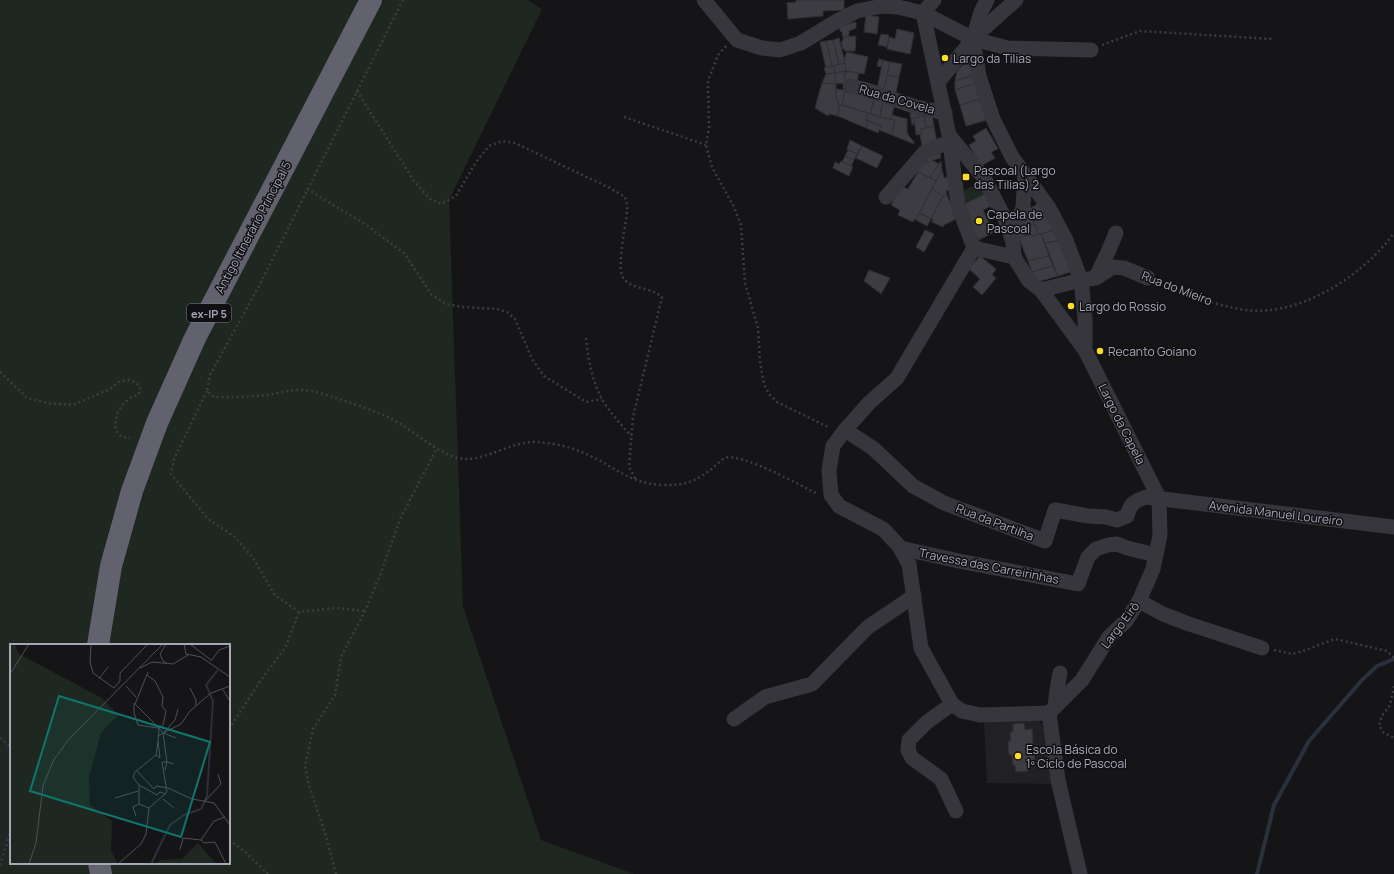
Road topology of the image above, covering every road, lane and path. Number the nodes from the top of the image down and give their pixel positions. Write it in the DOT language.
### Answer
graph roads {
  1 [pos="372,0"];
  2 [pos="402,0"];
  3 [pos="704,0"];
  4 [pos="904,0"];
  5 [pos="934,0"];
  6 [pos="987,0"];
  7 [pos="1016,0"];
  8 [pos="923,13"];
  9 [pos="972,39"];
  10 [pos="1272,39"];
  11 [pos="737,40"];
  12 [pos="1091,50"];
  13 [pos="939,81"];
  14 [pos="850,86"];
  15 [pos="357,91"];
  16 [pos="945,113"];
  17 [pos="624,117"];
  18 [pos="950,139"];
  19 [pos="706,145"];
  20 [pos="1025,175"];
  21 [pos="984,178"];
  22 [pos="307,189"];
  23 [pos="956,189"];
  24 [pos="886,197"];
  25 [pos="1116,233"];
  26 [pos="1394,233"];
  27 [pos="1012,237"];
  28 [pos="974,248"];
  29 [pos="1014,257"];
  30 [pos="1148,278"];
  31 [pos="1088,279"];
  32 [pos="1041,290"];
  33 [pos="586,338"];
  34 [pos="1085,350"];
  35 [pos="0,372"];
  36 [pos="207,391"];
  37 [pos="602,398"];
  38 [pos="845,430"];
  39 [pos="631,436"];
  40 [pos="130,438"];
  41 [pos="437,448"];
  42 [pos="636,480"];
  43 [pos="1159,498"];
  44 [pos="839,506"];
  45 [pos="1394,527"];
  46 [pos="900,548"];
  47 [pos="1156,555"];
  48 [pos="914,596"];
  49 [pos="1139,601"];
  50 [pos="365,611"];
  51 [pos="299,612"];
  52 [pos="98,644"];
  53 [pos="1262,648"];
  54 [pos="1394,658"];
  55 [pos="1060,673"];
  56 [pos="1394,686"];
  57 [pos="952,704"];
  58 [pos="1052,710"];
  59 [pos="734,719"];
  60 [pos="230,727"];
  61 [pos="0,738"];
  62 [pos="1394,738"];
  63 [pos="10,746"];
  64 [pos="956,811"];
  65 [pos="10,833"];
  66 [pos="230,841"];
  67 [pos="99,864"];
  68 [pos="0,865"];
  69 [pos="101,874"];
  70 [pos="268,874"];
  71 [pos="336,874"];
  72 [pos="1080,874"];
  1 -- 52 [label="highway, Antigo Itinerário Principal 5 / ex-IP 5"];
  2 -- 15 [label="path"];
  3 -- 11 [label="street"];
  4 -- 8 [label="street"];
  5 -- 8 [label="street"];
  6 -- 9 [label="street"];
  7 -- 9 [label="street"];
  8 -- 9 [label="street"];
  8 -- 11 [label="street"];
  8 -- 13 [label="street"];
  9 -- 12 [label="street"];
  9 -- 13 [label="street"];
  9 -- 20 [label="street"];
  10 -- 12 [label="path"];
  11 -- 19 [label="path"];
  13 -- 16 [label="street"];
  14 -- 16 [label="street, Rua da Covela"];
  15 -- 22 [label="path"];
  15 -- 39 [label="path"];
  16 -- 18 [label="street"];
  17 -- 19 [label="path"];
  18 -- 21 [label="street"];
  18 -- 23 [label="street"];
  18 -- 24 [label="street"];
  19 -- 38 [label="path"];
  20 -- 27 [label="street"];
  20 -- 31 [label="street"];
  21 -- 23 [label="street"];
  21 -- 27 [label="street"];
  22 -- 36 [label="path"];
  22 -- 37 [label="path"];
  23 -- 28 [label="street"];
  25 -- 31 [label="street"];
  26 -- 30 [label="path, Rua do Mieiro"];
  27 -- 29 [label="street"];
  28 -- 29 [label="street"];
  28 -- 38 [label="street"];
  29 -- 32 [label="street"];
  30 -- 31 [label="street, Rua do Mieiro"];
  31 -- 32 [label="street"];
  31 -- 34 [label="street"];
  32 -- 34 [label="street"];
  33 -- 37 [label="path"];
  34 -- 43 [label="street, Largo da Capela"];
  35 -- 40 [label="path"];
  36 -- 41 [label="path"];
  36 -- 51 [label="path"];
  37 -- 39 [label="path"];
  38 -- 43 [label="street, Rua da Partilha"];
  38 -- 44 [label="street"];
  39 -- 42 [label="path"];
  41 -- 42 [label="path"];
  41 -- 50 [label="path"];
  42 -- 44 [label="path"];
  43 -- 45 [label="street, Avenida Manuel Loureiro"];
  43 -- 47 [label="street, Largo Eirô"];
  44 -- 46 [label="street"];
  46 -- 47 [label="street, Travessa das Carreirinhas"];
  46 -- 48 [label="street"];
  47 -- 49 [label="street, Largo Eirô"];
  48 -- 57 [label="street"];
  48 -- 59 [label="street"];
  49 -- 53 [label="street"];
  49 -- 58 [label="street, Largo Eirô"];
  50 -- 51 [label="path"];
  50 -- 71 [label="path"];
  51 -- 60 [label="path"];
  53 -- 54 [label="path"];
  55 -- 58 [label="street"];
  56 -- 62 [label="path"];
  57 -- 58 [label="street"];
  57 -- 64 [label="street"];
  58 -- 72 [label="street"];
  61 -- 63 [label="path"];
  65 -- 68 [label="path"];
  66 -- 70 [label="path"];
  67 -- 69 [label="highway"];
}
